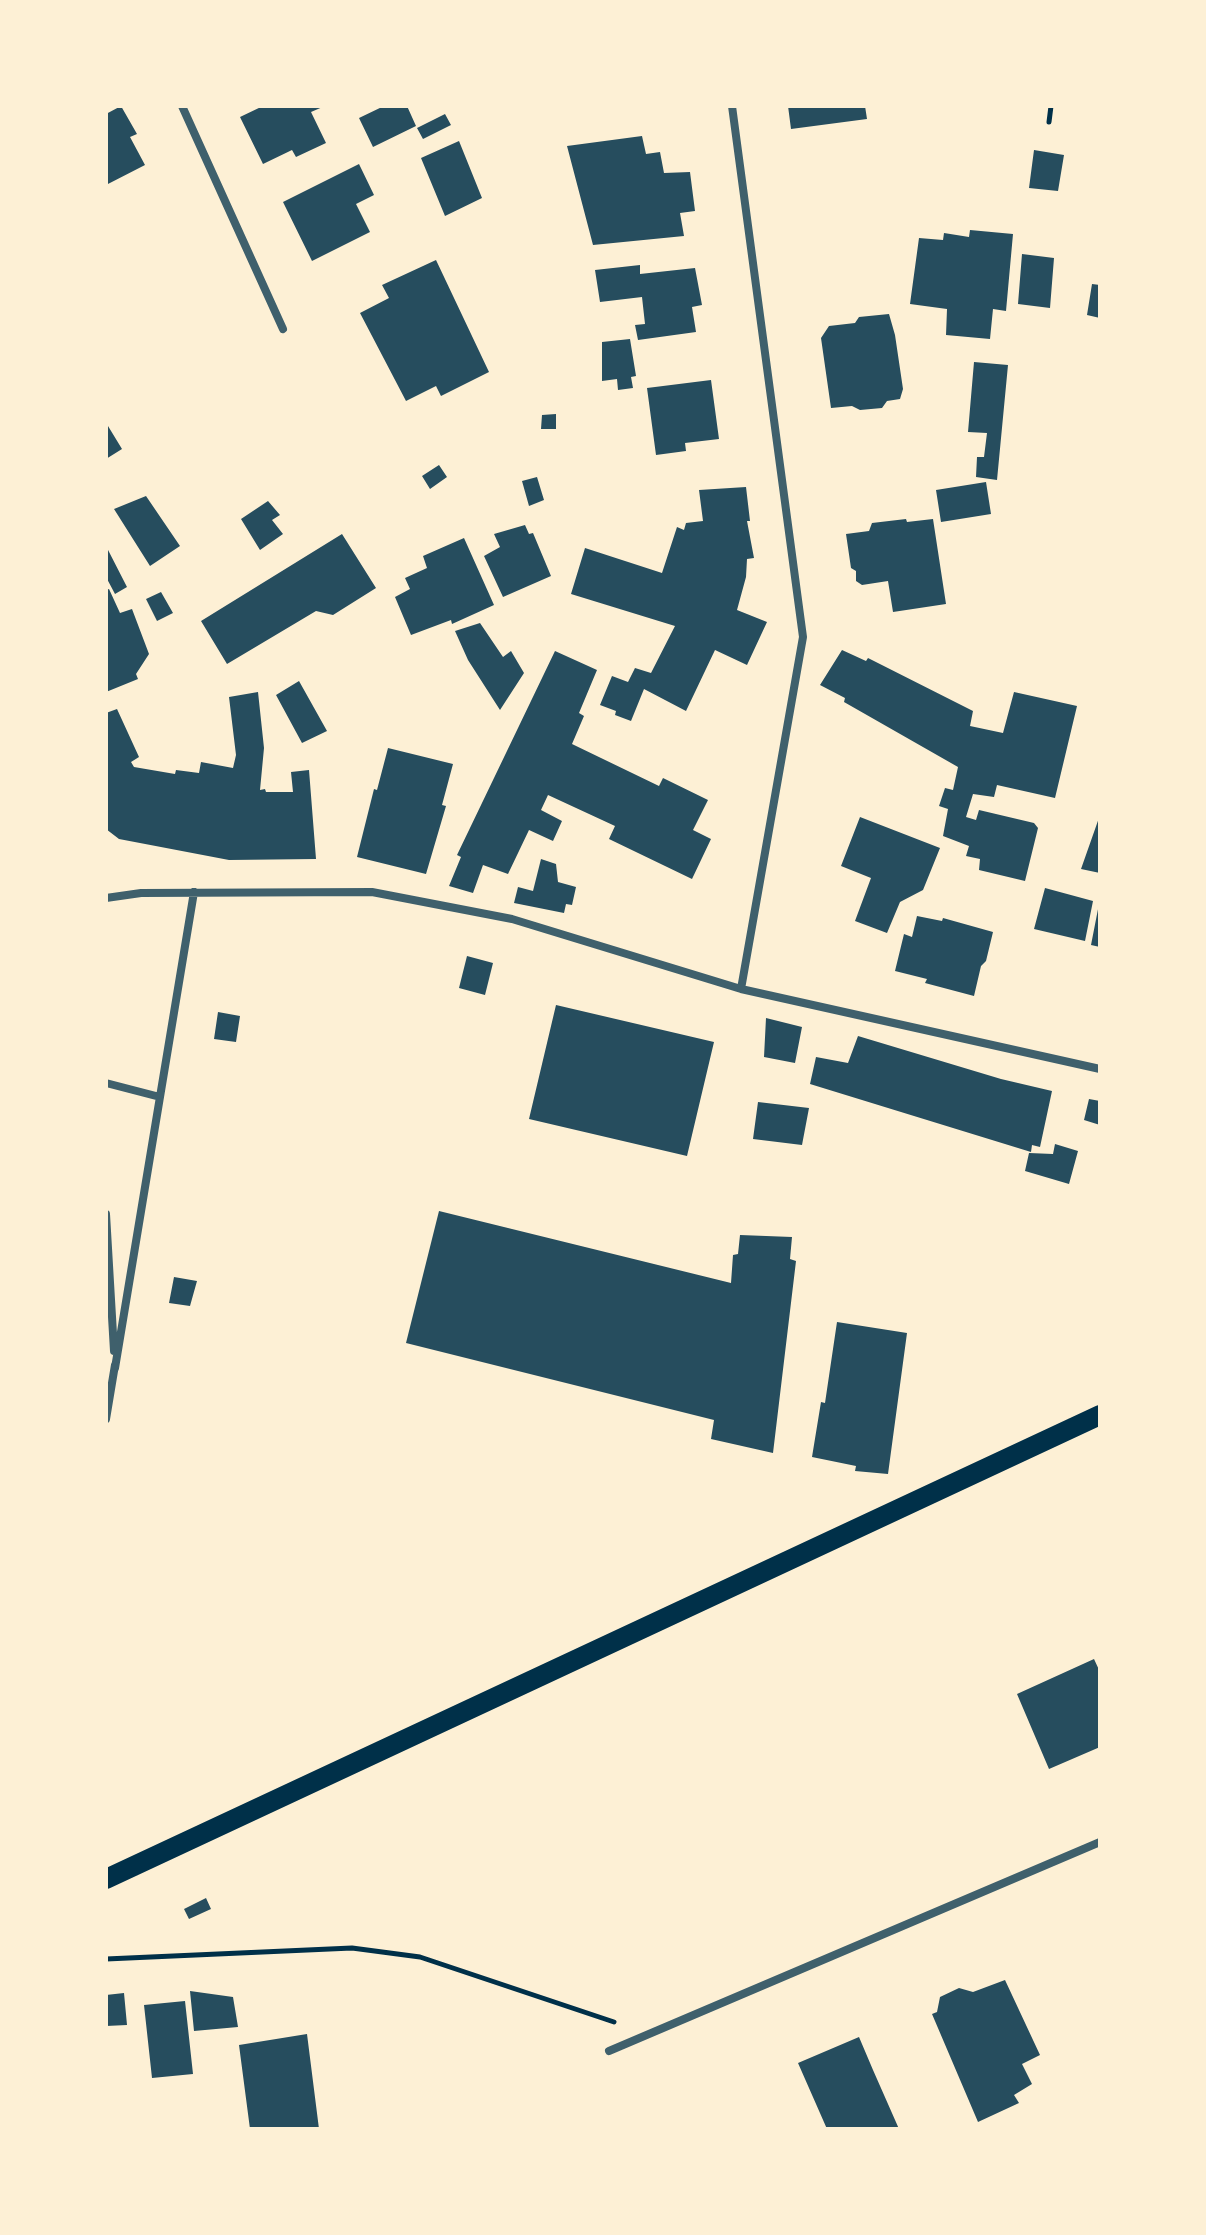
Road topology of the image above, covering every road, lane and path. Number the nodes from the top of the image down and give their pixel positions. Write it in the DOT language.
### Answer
graph roads {
  1 [pos="182,106"];
  2 [pos="732,106"];
  3 [pos="1051,106"];
  4 [pos="1049,122"];
  5 [pos="283,329"];
  6 [pos="194,892"];
  7 [pos="106,898"];
  8 [pos="741,989"];
  9 [pos="1100,1069"];
  10 [pos="106,1083"];
  11 [pos="160,1097"];
  12 [pos="106,1214"];
  13 [pos="115,1368"];
  14 [pos="1100,1415"];
  15 [pos="106,1419"];
  16 [pos="1100,1842"];
  17 [pos="106,1879"];
  18 [pos="106,1959"];
  19 [pos="649,2034"];
  20 [pos="609,2051"];
  1 -- 5 [label="street"];
  2 -- 8 [label="street"];
  3 -- 4 [label="path"];
  6 -- 7 [label="street"];
  6 -- 8 [label="street"];
  6 -- 11 [label="street"];
  8 -- 9 [label="street"];
  10 -- 11 [label="street"];
  11 -- 13 [label="street"];
  12 -- 13 [label="street"];
  13 -- 15 [label="street"];
  14 -- 17 [label="main road"];
  16 -- 19 [label="street"];
  18 -- 19 [label="path"];
  19 -- 20 [label="street"];
}
